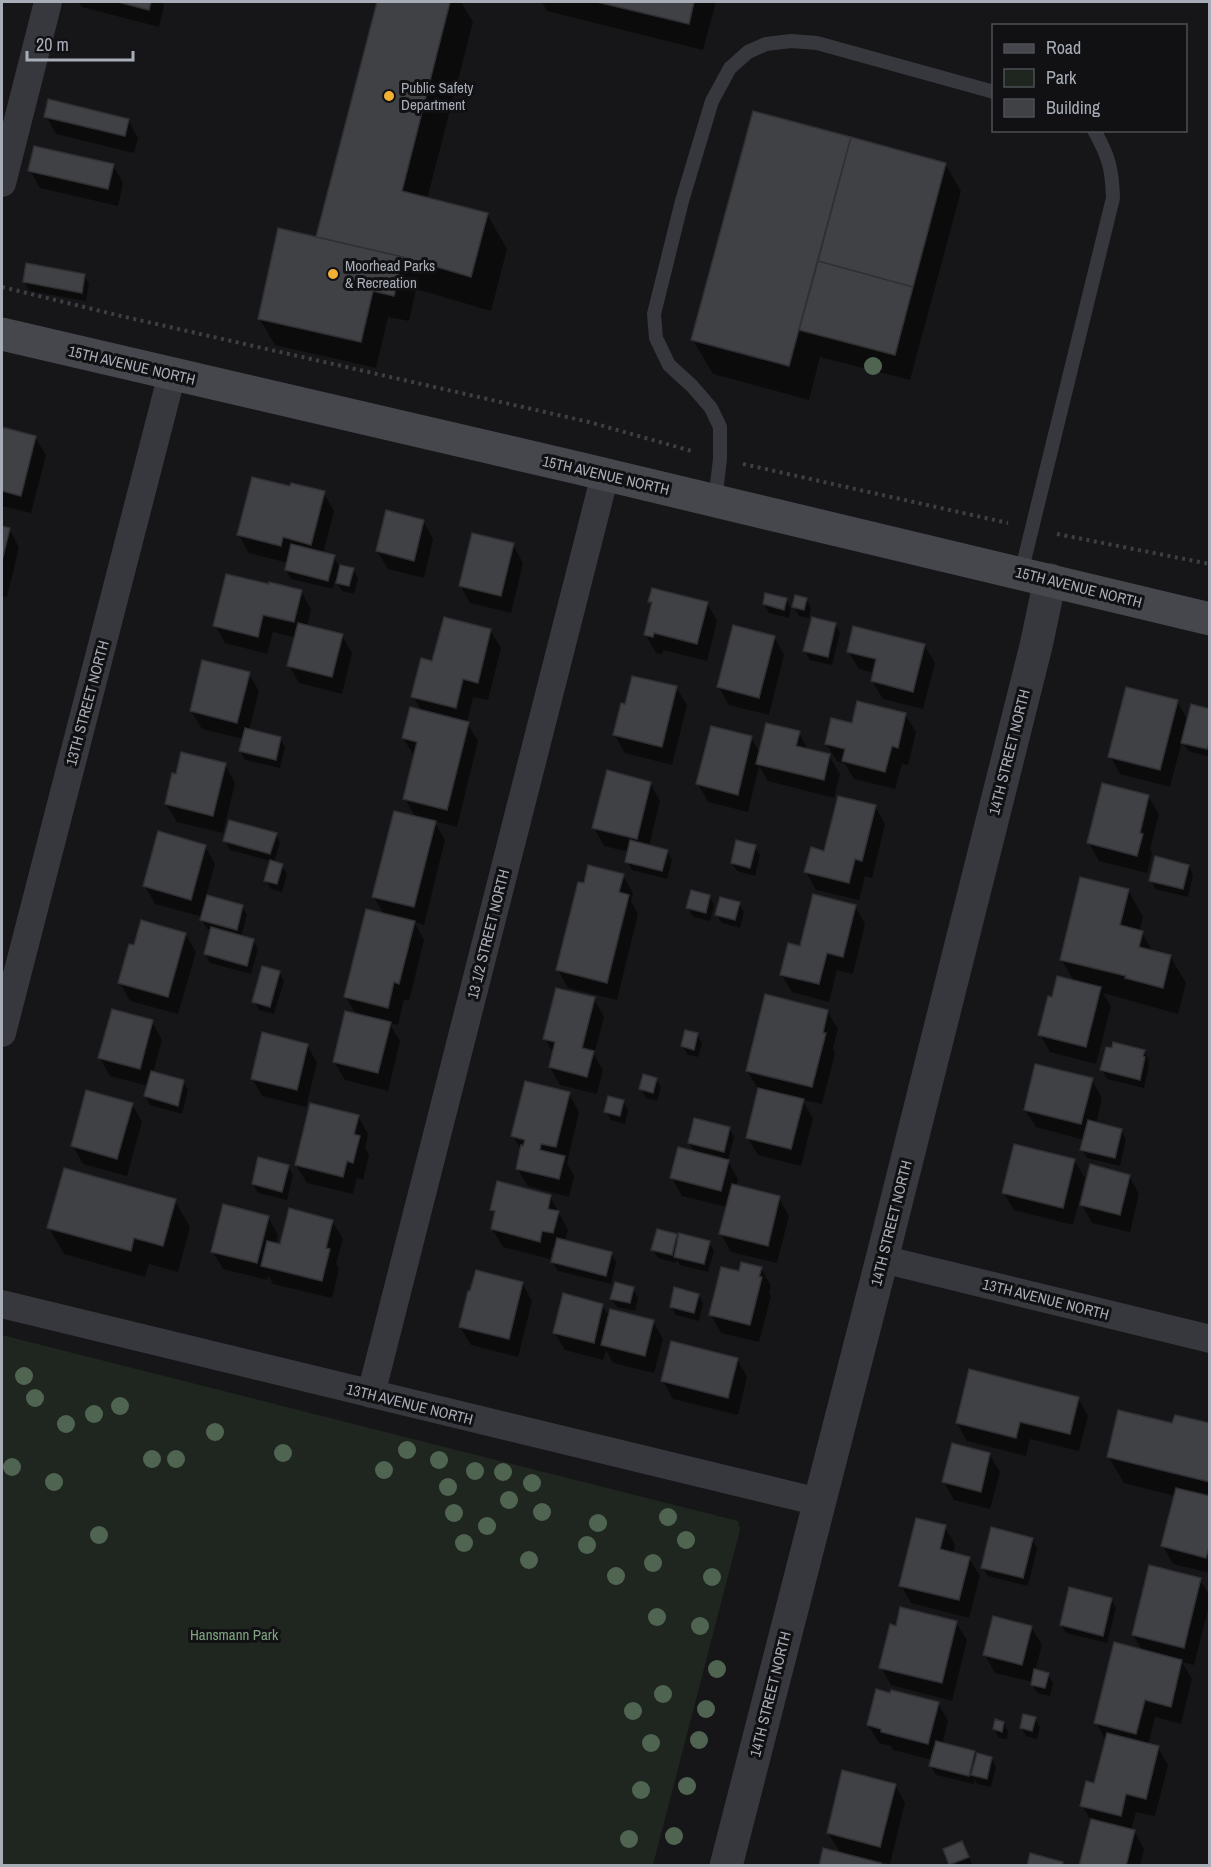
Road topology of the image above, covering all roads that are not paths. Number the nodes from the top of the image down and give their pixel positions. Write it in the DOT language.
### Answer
graph roads {
  1 [pos="48,2"];
  2 [pos="992,93"];
  3 [pos="1095,132"];
  4 [pos="2,183"];
  5 [pos="2,334"];
  6 [pos="172,374"];
  7 [pos="605,475"];
  8 [pos="715,501"];
  9 [pos="1036,577"];
  10 [pos="1209,619"];
  11 [pos="2,1033"];
  12 [pos="882,1259"];
  13 [pos="2,1304"];
  14 [pos="1209,1339"];
  15 [pos="371,1394"];
  16 [pos="819,1502"];
  17 [pos="726,1866"];
  1 -- 4 [label="street"];
  2 -- 8 [label="lane"];
  3 -- 9 [label="lane"];
  5 -- 6 [label="main road, 15TH AVENUE NORTH"];
  6 -- 7 [label="main road, 15TH AVENUE NORTH"];
  6 -- 11 [label="street, 13TH STREET NORTH"];
  7 -- 8 [label="main road, 15TH AVENUE NORTH"];
  7 -- 15 [label="street, 13 1/2 STREET NORTH"];
  8 -- 9 [label="main road, 15TH AVENUE NORTH"];
  9 -- 10 [label="main road, 15TH AVENUE NORTH"];
  9 -- 12 [label="street, 14TH STREET NORTH"];
  12 -- 14 [label="street, 13TH AVENUE NORTH"];
  12 -- 16 [label="street, 14TH STREET NORTH"];
  13 -- 15 [label="street, 13TH AVENUE NORTH"];
  15 -- 16 [label="street, 13TH AVENUE NORTH"];
  16 -- 17 [label="street, 14TH STREET NORTH"];
}
